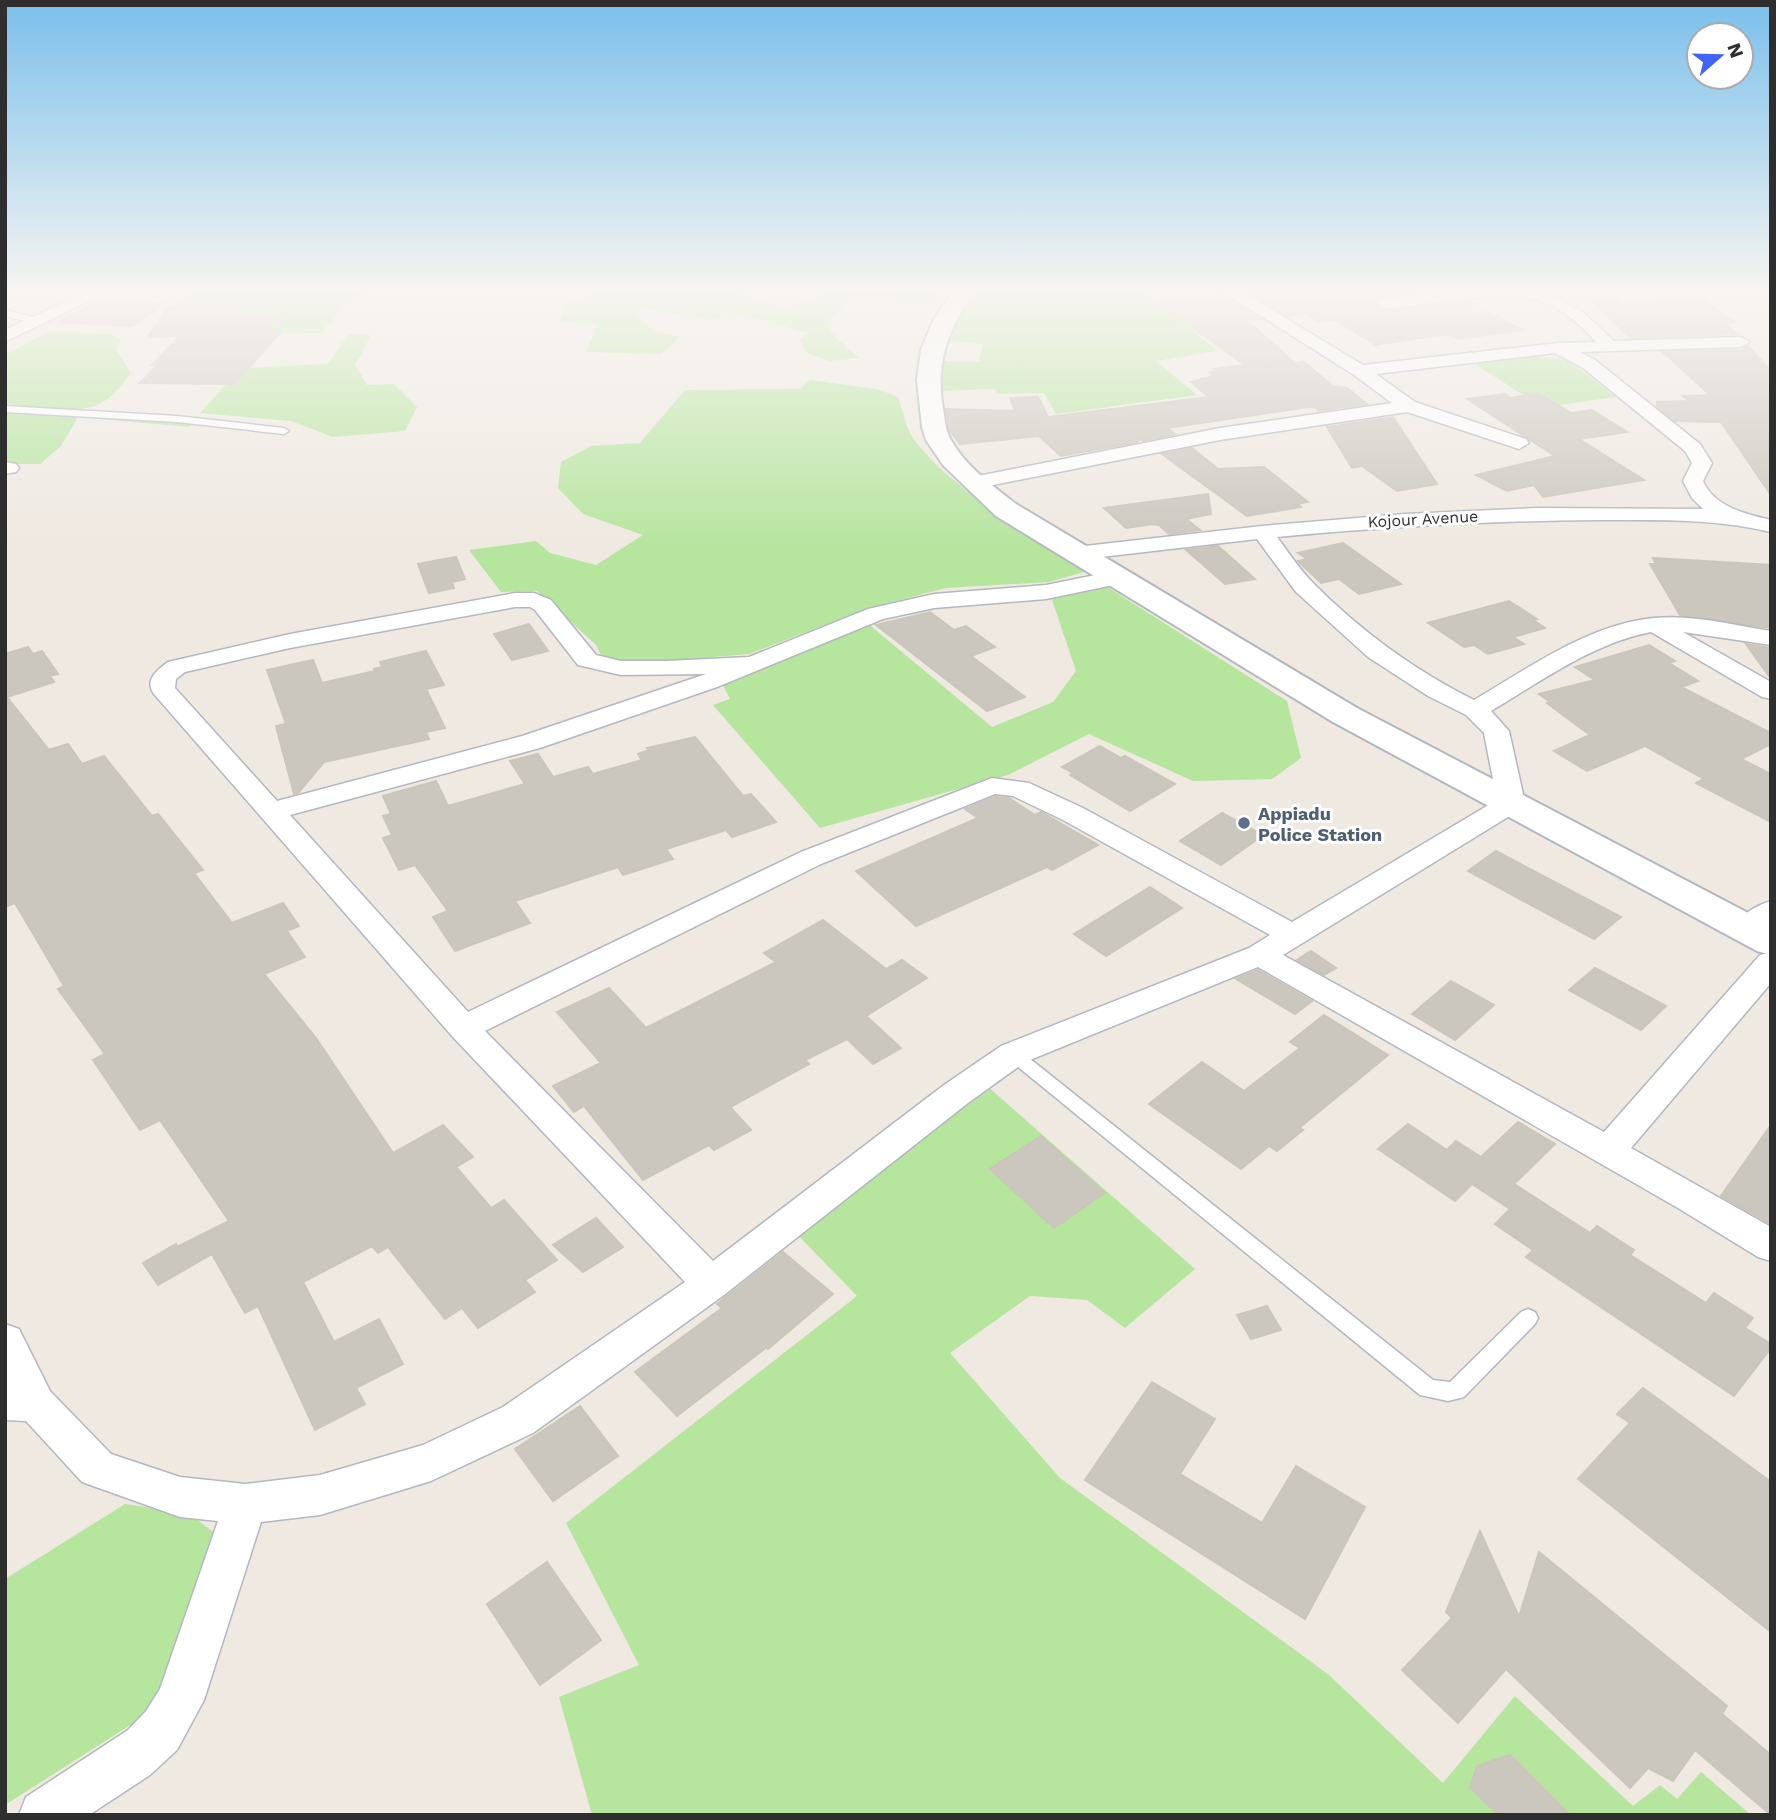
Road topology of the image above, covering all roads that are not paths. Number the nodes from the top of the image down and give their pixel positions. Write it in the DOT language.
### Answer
graph roads {
  1 [pos="928,378"];
  2 [pos="1370,378"];
  3 [pos="1606,378"];
  4 [pos="1408,406"];
  5 [pos="5,409"];
  6 [pos="284,431"];
  7 [pos="1519,443"];
  8 [pos="973,482"];
  9 [pos="1742,517"];
  10 [pos="1771,518"];
  11 [pos="1771,526"];
  12 [pos="1262,532"];
  13 [pos="1075,553"];
  14 [pos="1115,578"];
  15 [pos="1653,625"];
  16 [pos="1771,638"];
  17 [pos="753,664"];
  18 [pos="1771,692"];
  19 [pos="1475,710"];
  20 [pos="1511,803"];
  21 [pos="272,811"];
  22 [pos="1771,911"];
  23 [pos="1293,935"];
  24 [pos="1758,936"];
  25 [pos="1259,955"];
  26 [pos="1771,962"];
  27 [pos="463,1028"];
  28 [pos="1013,1054"];
  29 [pos="1608,1151"];
  30 [pos="1771,1246"];
  31 [pos="711,1284"];
  32 [pos="1528,1318"];
  33 [pos="5,1341"];
  34 [pos="21,1403"];
  35 [pos="245,1504"];
  36 [pos="44,1815"];
  1 -- 8 [label="street"];
  2 -- 4 [label="street"];
  3 -- 9 [label="street"];
  4 -- 7 [label="street"];
  4 -- 8 [label="street"];
  5 -- 6 [label="lane"];
  8 -- 13 [label="street"];
  9 -- 10 [label="street"];
  9 -- 11 [label="street, Kojour Avenue"];
  9 -- 12 [label="street, Kojour Avenue"];
  12 -- 13 [label="street, Kojour Avenue"];
  12 -- 19 [label="street"];
  13 -- 14 [label="street"];
  14 -- 17 [label="street"];
  14 -- 20 [label="street"];
  15 -- 16 [label="street"];
  15 -- 18 [label="street"];
  15 -- 19 [label="street"];
  17 -- 21 [label="street"];
  17 -- 21 [label="street"];
  19 -- 20 [label="street"];
  20 -- 23 [label="street"];
  20 -- 24 [label="street"];
  21 -- 27 [label="street"];
  22 -- 24 [label="street"];
  23 -- 25 [label="street"];
  23 -- 27 [label="street"];
  25 -- 28 [label="street"];
  25 -- 29 [label="street"];
  26 -- 29 [label="street"];
  27 -- 31 [label="street"];
  28 -- 31 [label="street"];
  28 -- 32 [label="lane"];
  29 -- 30 [label="street"];
  31 -- 35 [label="street"];
  33 -- 34 [label="street"];
  34 -- 35 [label="street"];
  35 -- 36 [label="street"];
}
